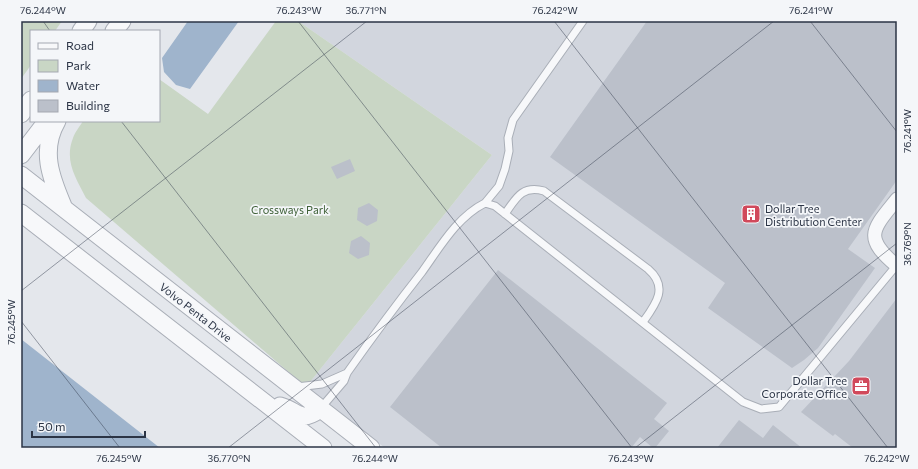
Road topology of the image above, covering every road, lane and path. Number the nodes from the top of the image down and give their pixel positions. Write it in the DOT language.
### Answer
graph roads {
  1 [pos="88,21"];
  2 [pos="122,21"];
  3 [pos="128,21"];
  4 [pos="583,21"];
  5 [pos="81,30"];
  6 [pos="115,30"];
  7 [pos="123,30"];
  8 [pos="30,101"];
  9 [pos="21,114"];
  10 [pos="46,122"];
  11 [pos="57,122"];
  12 [pos="21,155"];
  13 [pos="21,175"];
  14 [pos="897,199"];
  15 [pos="485,203"];
  16 [pos="64,208"];
  17 [pos="21,213"];
  18 [pos="505,214"];
  19 [pos="897,266"];
  20 [pos="642,322"];
  21 [pos="347,373"];
  22 [pos="291,387"];
  23 [pos="262,402"];
  24 [pos="320,409"];
  25 [pos="323,448"];
  26 [pos="371,448"];
  1 -- 5 [label="street"];
  2 -- 6 [label="street"];
  3 -- 7 [label="street"];
  4 -- 15 [label="lane"];
  8 -- 9 [label="street"];
  10 -- 12 [label="street"];
  11 -- 16 [label="street"];
  13 -- 16 [label="street, Volvo Penta Drive"];
  14 -- 19 [label="street"];
  15 -- 18 [label="lane"];
  15 -- 21 [label="lane"];
  16 -- 22 [label="street, Volvo Penta Drive"];
  17 -- 23 [label="street"];
  18 -- 20 [label="lane"];
  18 -- 20 [label="lane"];
  19 -- 20 [label="lane"];
  21 -- 22 [label="lane"];
  21 -- 24 [label="lane"];
  22 -- 24 [label="street, Volvo Penta Drive"];
  23 -- 24 [label="street"];
  23 -- 25 [label="street"];
  24 -- 26 [label="street, Volvo Penta Drive"];
}
